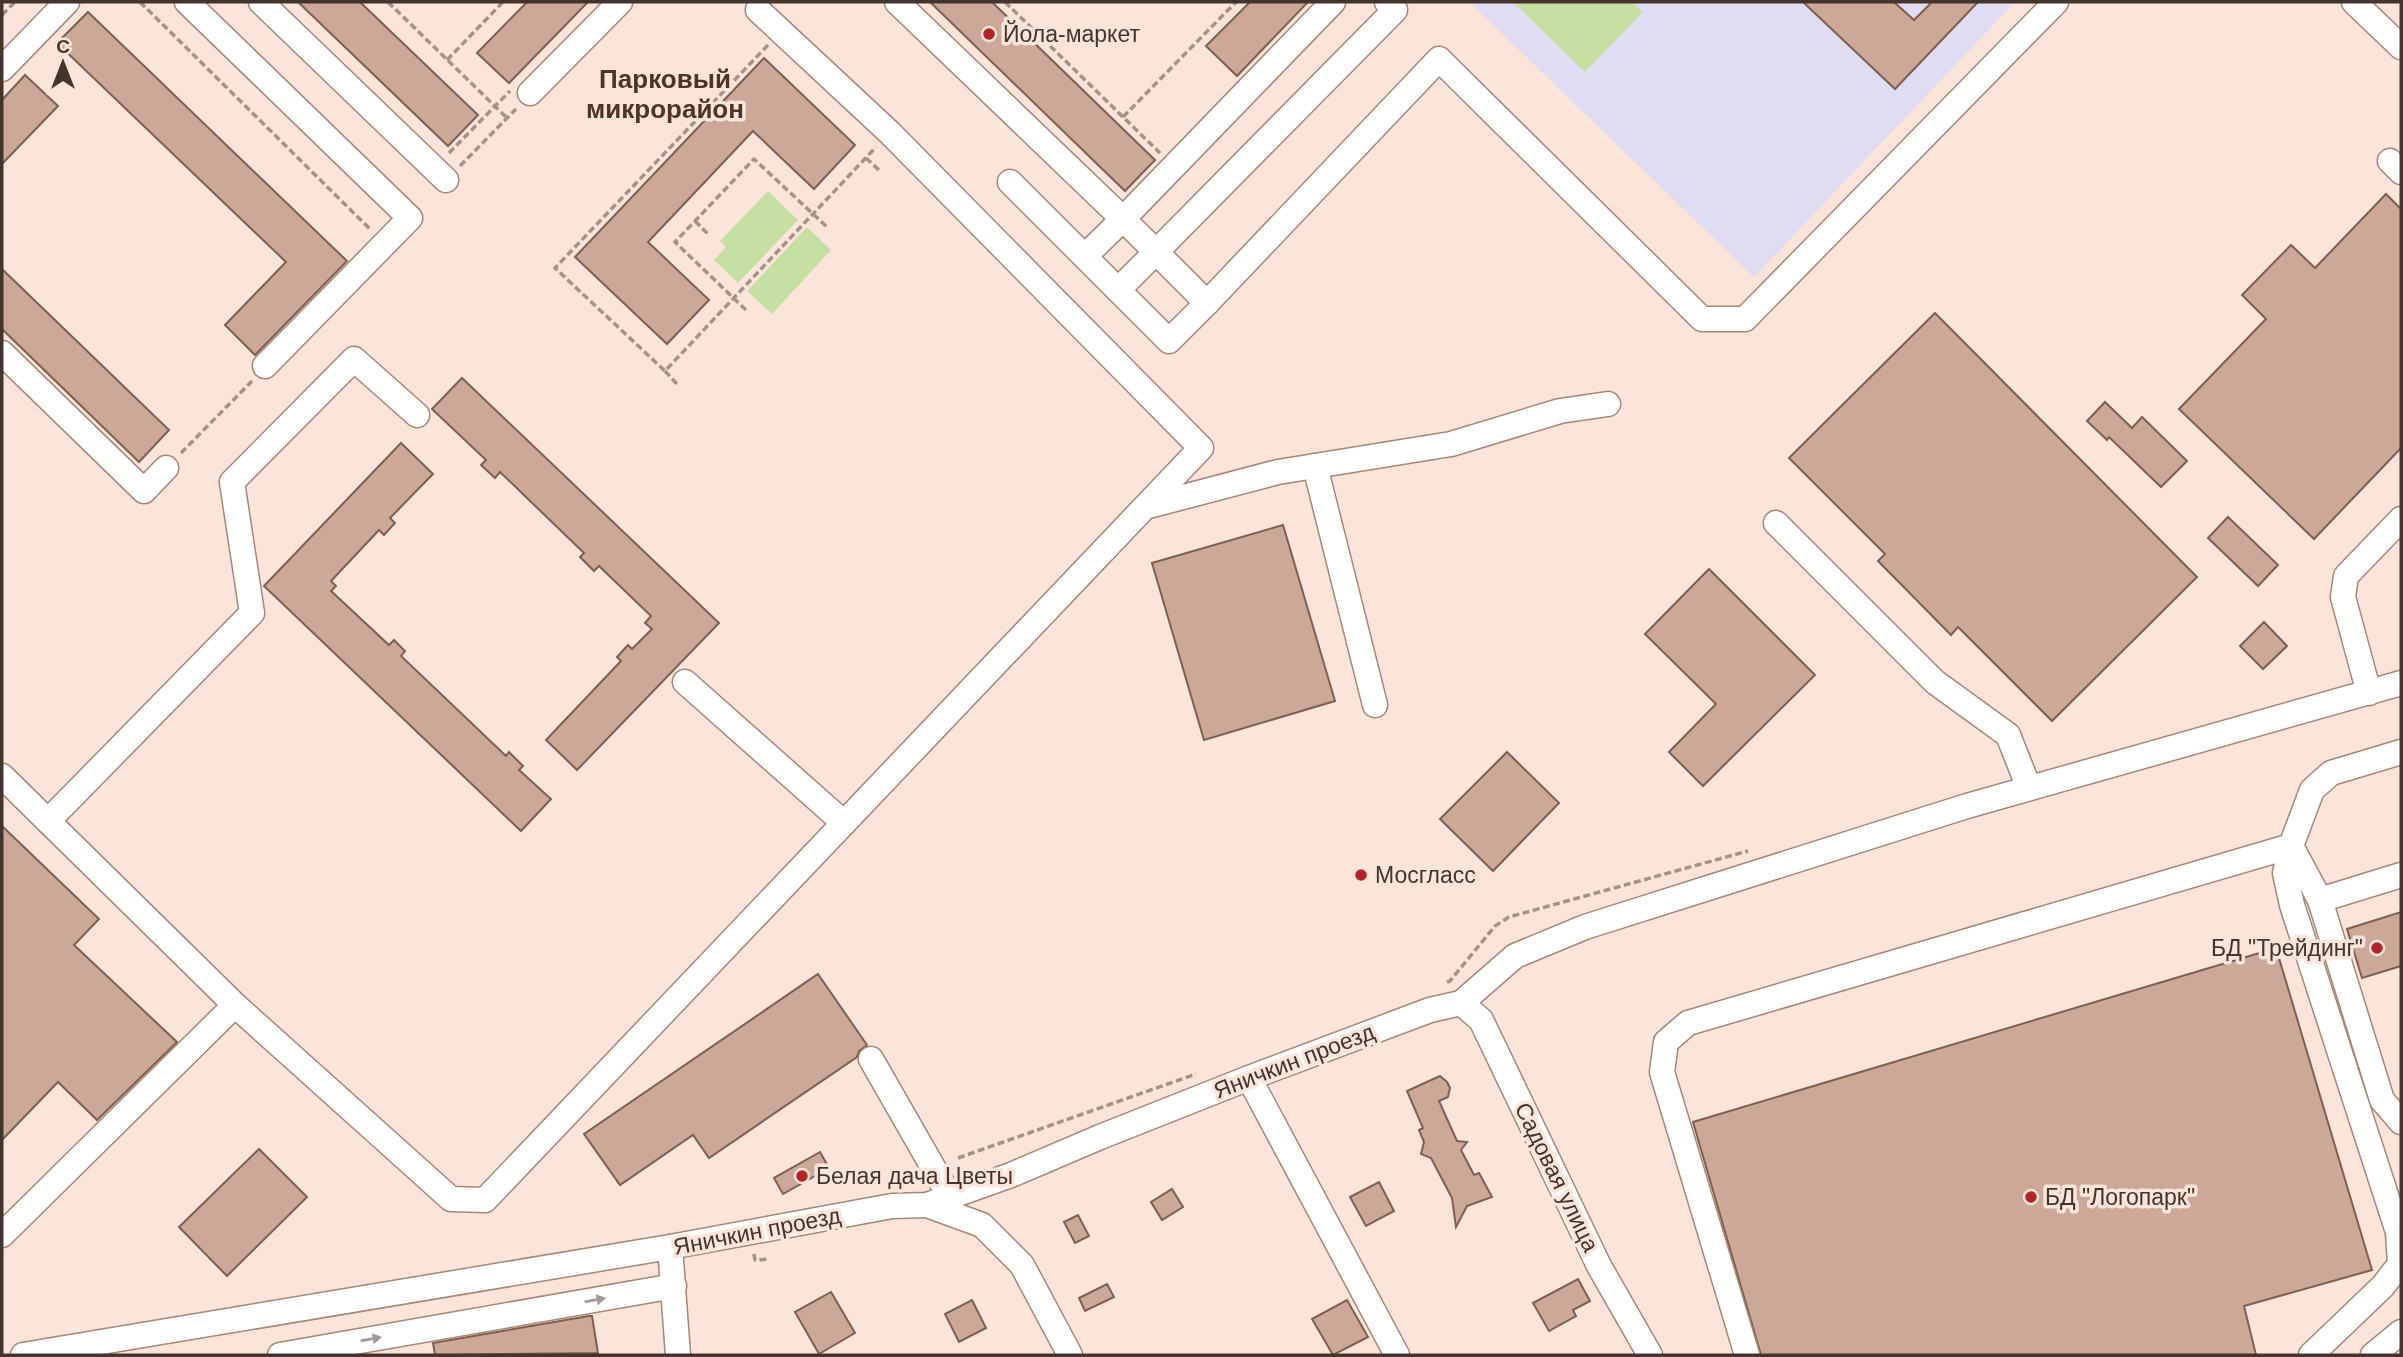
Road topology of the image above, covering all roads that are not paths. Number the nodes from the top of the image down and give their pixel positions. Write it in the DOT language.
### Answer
graph roads {
  1 [pos="67,2"];
  2 [pos="187,2"];
  3 [pos="261,2"];
  4 [pos="620,2"];
  5 [pos="897,2"];
  6 [pos="1334,2"];
  7 [pos="1387,2"];
  8 [pos="2056,2"];
  9 [pos="2354,2"];
  10 [pos="758,10"];
  11 [pos="2401,47"];
  12 [pos="2,69"];
  13 [pos="522,90"];
  14 [pos="446,168"];
  15 [pos="1010,183"];
  16 [pos="1124,219"];
  17 [pos="1156,252"];
  18 [pos="1085,256"];
  19 [pos="1118,290"];
  20 [pos="1208,303"];
  21 [pos="2,353"];
  22 [pos="265,366"];
  23 [pos="1608,404"];
  24 [pos="417,415"];
  25 [pos="1315,466"];
  26 [pos="166,468"];
  27 [pos="1144,508"];
  28 [pos="2401,519"];
  29 [pos="1776,523"];
  30 [pos="685,682"];
  31 [pos="2401,683"];
  32 [pos="2368,693"];
  33 [pos="1375,705"];
  34 [pos="2401,752"];
  35 [pos="2,776"];
  36 [pos="2029,789"];
  37 [pos="48,821"];
  38 [pos="844,823"];
  39 [pos="2291,846"];
  40 [pos="2401,874"];
  41 [pos="2320,900"];
  42 [pos="1461,1003"];
  43 [pos="235,1004"];
  44 [pos="871,1059"];
  45 [pos="1249,1078"];
  46 [pos="2401,1122"];
  47 [pos="938,1201"];
  48 [pos="2,1235"];
  49 [pos="670,1248"];
  50 [pos="674,1286"];
  51 [pos="2401,1332"];
  52 [pos="23,1355"];
  53 [pos="280,1355"];
  54 [pos="678,1355"];
  55 [pos="1070,1355"];
  56 [pos="1397,1355"];
  57 [pos="1650,1355"];
  58 [pos="1747,1355"];
  59 [pos="2311,1355"];
  60 [pos="2373,1355"];
  1 -- 12 [label="street"];
  2 -- 22 [label="street"];
  3 -- 14 [label="street"];
  4 -- 13 [label="street"];
  5 -- 16 [label="street"];
  6 -- 16 [label="street"];
  7 -- 17 [label="street"];
  8 -- 20 [label="street"];
  9 -- 11 [label="street"];
  10 -- 27 [label="street"];
  15 -- 18 [label="street"];
  16 -- 17 [label="street"];
  16 -- 18 [label="street"];
  17 -- 19 [label="street"];
  17 -- 20 [label="street"];
  18 -- 19 [label="street"];
  19 -- 20 [label="street"];
  21 -- 26 [label="street"];
  23 -- 25 [label="street"];
  24 -- 37 [label="street"];
  25 -- 27 [label="street"];
  25 -- 33 [label="street"];
  27 -- 38 [label="street"];
  28 -- 32 [label="street"];
  29 -- 36 [label="street"];
  30 -- 38 [label="street"];
  31 -- 32 [label="street"];
  32 -- 36 [label="street"];
  34 -- 39 [label="street"];
  35 -- 37 [label="street"];
  36 -- 42 [label="street"];
  37 -- 43 [label="street"];
  38 -- 43 [label="street"];
  39 -- 41 [label="street"];
  39 -- 58 [label="street"];
  39 -- 59 [label="street"];
  40 -- 41 [label="street"];
  41 -- 46 [label="street"];
  42 -- 45 [label="street, Яничкин проезд"];
  42 -- 57 [label="street, Садовая улица"];
  43 -- 48 [label="street"];
  44 -- 47 [label="street"];
  45 -- 47 [label="street, Яничкин проезд"];
  45 -- 56 [label="street"];
  47 -- 49 [label="street, Яничкин проезд"];
  47 -- 55 [label="street"];
  49 -- 50 [label="street"];
  49 -- 52 [label="street, Яничкин проезд"];
  53 -- 50 [label="street, one-way"];
  50 -- 54 [label="street"];
  51 -- 60 [label="street"];
}
